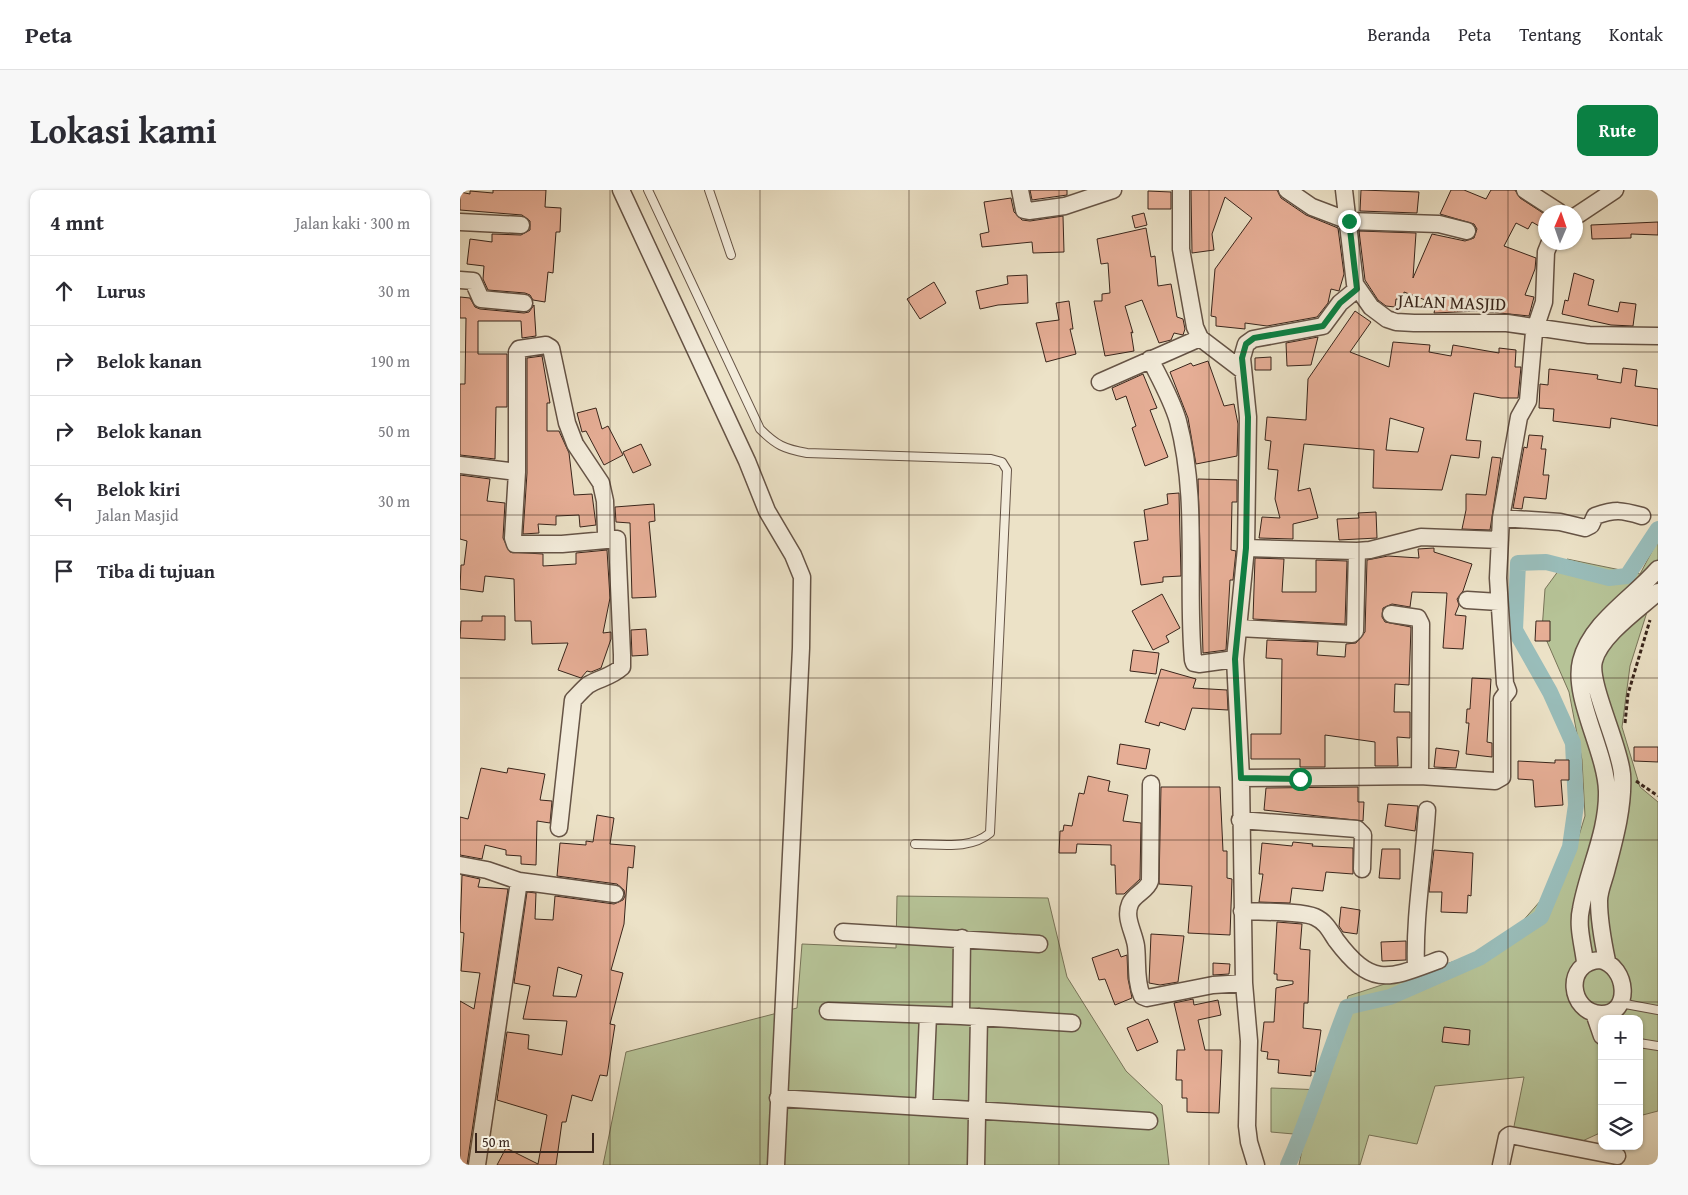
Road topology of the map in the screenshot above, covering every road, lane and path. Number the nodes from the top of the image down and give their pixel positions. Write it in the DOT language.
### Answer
graph roads {
  1 [pos="621,190"];
  2 [pos="648,190"];
  3 [pos="709,190"];
  4 [pos="1020,190"];
  5 [pos="1113,190"];
  6 [pos="1181,190"];
  7 [pos="1287,190"];
  8 [pos="1344,190"];
  9 [pos="1524,190"];
  10 [pos="1615,190"];
  11 [pos="1548,205"];
  12 [pos="1583,211"];
  13 [pos="1349,221"];
  14 [pos="460,222"];
  15 [pos="521,225"];
  16 [pos="1467,231"];
  17 [pos="1547,250"];
  18 [pos="731,255"];
  19 [pos="460,280"];
  20 [pos="1357,289"];
  21 [pos="524,303"];
  22 [pos="1537,327"];
  23 [pos="1658,336"];
  24 [pos="1200,338"];
  25 [pos="1150,358"];
  26 [pos="1242,370"];
  27 [pos="1100,382"];
  28 [pos="460,465"];
  29 [pos="517,472"];
  30 [pos="1642,516"];
  31 [pos="1502,518"];
  32 [pos="617,539"];
  33 [pos="1500,540"];
  34 [pos="1246,548"];
  35 [pos="1357,551"];
  36 [pos="1658,569"];
  37 [pos="1658,592"];
  38 [pos="1467,600"];
  39 [pos="1499,602"];
  40 [pos="1390,614"];
  41 [pos="1650,619"];
  42 [pos="1238,628"];
  43 [pos="1235,659"];
  44 [pos="1606,715"];
  45 [pos="1591,723"];
  46 [pos="1624,728"];
  47 [pos="1420,776"];
  48 [pos="1241,778"];
  49 [pos="1632,778"];
  50 [pos="1151,784"];
  51 [pos="1658,796"];
  52 [pos="1427,810"];
  53 [pos="1240,820"];
  54 [pos="559,828"];
  55 [pos="915,844"];
  56 [pos="460,864"];
  57 [pos="1362,869"];
  58 [pos="519,882"];
  59 [pos="615,894"];
  60 [pos="1242,911"];
  61 [pos="843,932"];
  62 [pos="962,938"];
  63 [pos="1039,944"];
  64 [pos="1439,960"];
  65 [pos="1608,961"];
  66 [pos="1585,962"];
  67 [pos="1416,968"];
  68 [pos="1244,983"];
  69 [pos="1620,1009"];
  70 [pos="1658,1010"];
  71 [pos="828,1011"];
  72 [pos="1594,1013"];
  73 [pos="928,1015"];
  74 [pos="961,1016"];
  75 [pos="980,1017"];
  76 [pos="1072,1023"];
  77 [pos="1598,1024"];
  78 [pos="1643,1044"];
  79 [pos="1658,1046"];
  80 [pos="778,1098"];
  81 [pos="924,1107"];
  82 [pos="977,1110"];
  83 [pos="1148,1121"];
  84 [pos="1610,1155"];
  85 [pos="477,1165"];
  86 [pos="776,1165"];
  87 [pos="976,1165"];
  88 [pos="1256,1165"];
  89 [pos="1501,1165"];
  1 -- 80 [label="street"];
  2 -- 55 [label="lane"];
  3 -- 18 [label="lane"];
  4 -- 5 [label="street"];
  6 -- 24 [label="street"];
  7 -- 13 [label="street"];
  8 -- 13 [label="street"];
  9 -- 11 [label="street"];
  10 -- 12 [label="street"];
  13 -- 16 [label="street"];
  13 -- 20 [label="street"];
  14 -- 15 [label="street"];
  17 -- 22 [label="street"];
  19 -- 21 [label="street"];
  20 -- 22 [label="street, JALAN MASJID"];
  20 -- 26 [label="street"];
  22 -- 23 [label="street, JALAN MASJID"];
  22 -- 31 [label="street"];
  24 -- 25 [label="street"];
  24 -- 26 [label="street"];
  25 -- 27 [label="street"];
  25 -- 43 [label="street"];
  26 -- 34 [label="street"];
  28 -- 29 [label="street"];
  29 -- 32 [label="street"];
  29 -- 32 [label="street"];
  30 -- 31 [label="street"];
  31 -- 33 [label="street"];
  32 -- 54 [label="street"];
  33 -- 35 [label="street"];
  33 -- 39 [label="street"];
  34 -- 35 [label="street"];
  34 -- 42 [label="street"];
  35 -- 42 [label="street"];
  36 -- 45 [label="street"];
  37 -- 44 [label="street"];
  38 -- 39 [label="street"];
  39 -- 47 [label="street"];
  40 -- 47 [label="street"];
  41 -- 46 [label="path"];
  42 -- 43 [label="street"];
  43 -- 48 [label="street"];
  44 -- 45 [label="street"];
  44 -- 65 [label="street"];
  45 -- 66 [label="street"];
  47 -- 48 [label="street"];
  48 -- 53 [label="street"];
  49 -- 51 [label="path"];
  50 -- 68 [label="street"];
  52 -- 67 [label="street"];
  53 -- 57 [label="street"];
  53 -- 60 [label="street"];
  56 -- 58 [label="street"];
  58 -- 59 [label="street"];
  58 -- 85 [label="street"];
  60 -- 67 [label="street"];
  60 -- 68 [label="street"];
  61 -- 62 [label="street"];
  62 -- 63 [label="street"];
  62 -- 74 [label="street"];
  64 -- 67 [label="street"];
  65 -- 66 [label="street"];
  65 -- 69 [label="street"];
  66 -- 72 [label="street"];
  68 -- 88 [label="street"];
  69 -- 70 [label="lane"];
  69 -- 72 [label="street"];
  71 -- 73 [label="street"];
  72 -- 77 [label="street"];
  73 -- 74 [label="street"];
  73 -- 81 [label="street"];
  74 -- 75 [label="street"];
  75 -- 76 [label="street"];
  75 -- 82 [label="street"];
  78 -- 79 [label="lane"];
  80 -- 81 [label="street"];
  80 -- 86 [label="street"];
  81 -- 82 [label="street"];
  82 -- 83 [label="street"];
  82 -- 87 [label="street"];
  84 -- 89 [label="street"];
}
